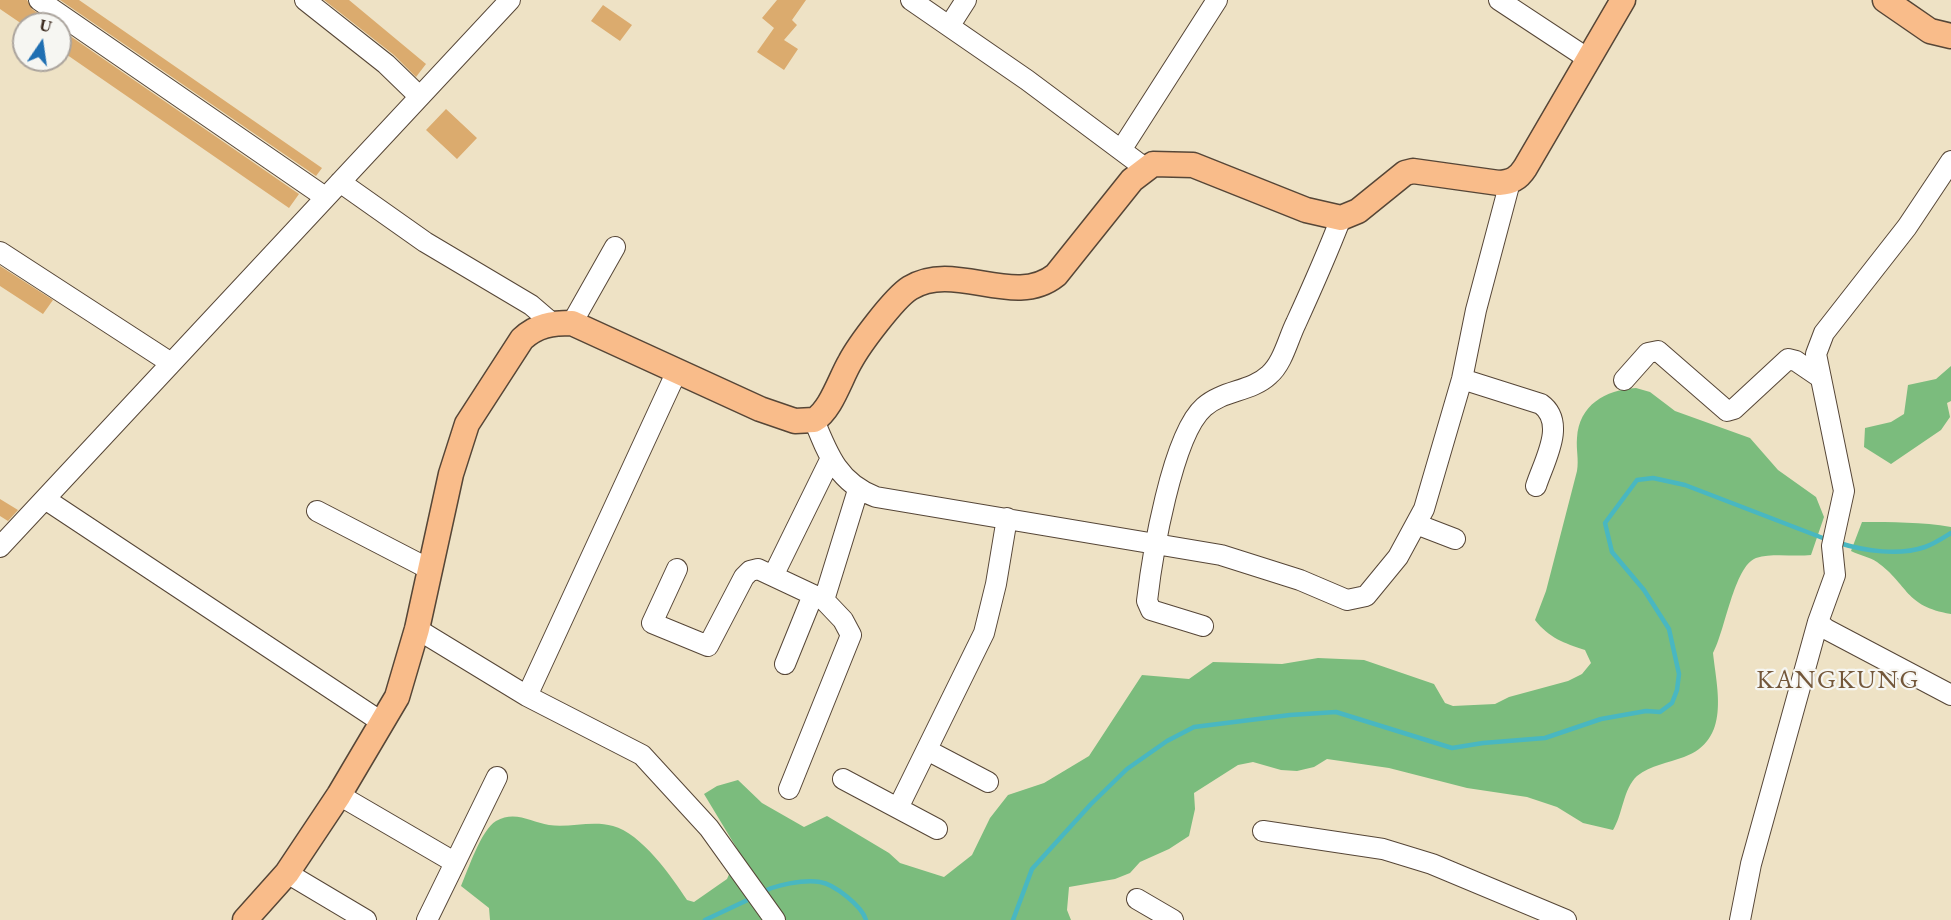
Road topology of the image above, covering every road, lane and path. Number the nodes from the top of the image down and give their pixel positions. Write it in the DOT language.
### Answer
graph roads {
  1 [pos="39,0"];
  2 [pos="305,0"];
  3 [pos="510,0"];
  4 [pos="911,0"];
  5 [pos="966,0"];
  6 [pos="1217,0"];
  7 [pos="1499,0"];
  8 [pos="1623,0"];
  9 [pos="1885,0"];
  10 [pos="950,25"];
  11 [pos="1951,36"];
  12 [pos="1587,58"];
  13 [pos="419,96"];
  14 [pos="1121,150"];
  15 [pos="1145,168"];
  16 [pos="1949,170"];
  17 [pos="340,182"];
  18 [pos="1510,182"];
  19 [pos="325,197"];
  20 [pos="1341,218"];
  21 [pos="615,247"];
  22 [pos="0,252"];
  23 [pos="562,323"];
  24 [pos="171,363"];
  25 [pos="677,371"];
  26 [pos="1821,378"];
  27 [pos="1462,379"];
  28 [pos="1624,380"];
  29 [pos="814,420"];
  30 [pos="831,458"];
  31 [pos="1536,486"];
  32 [pos="858,490"];
  33 [pos="45,499"];
  34 [pos="317,511"];
  35 [pos="1007,518"];
  36 [pos="1416,524"];
  37 [pos="3,538"];
  38 [pos="1455,539"];
  39 [pos="1154,543"];
  40 [pos="676,569"];
  41 [pos="431,570"];
  42 [pos="773,576"];
  43 [pos="819,597"];
  44 [pos="1818,622"];
  45 [pos="1203,626"];
  46 [pos="417,629"];
  47 [pos="785,664"];
  48 [pos="1951,694"];
  49 [pos="527,696"];
  50 [pos="383,723"];
  51 [pos="927,750"];
  52 [pos="497,777"];
  53 [pos="843,779"];
  54 [pos="988,782"];
  55 [pos="789,789"];
  56 [pos="339,795"];
  57 [pos="898,808"];
  58 [pos="937,829"];
  59 [pos="1263,831"];
  60 [pos="454,862"];
  61 [pos="287,873"];
  62 [pos="1137,899"];
  63 [pos="770,913"];
  64 [pos="364,919"];
  65 [pos="244,920"];
  66 [pos="427,920"];
  67 [pos="1173,920"];
  68 [pos="1566,920"];
  69 [pos="1740,920"];
  1 -- 19 [label="street"];
  2 -- 13 [label="street"];
  3 -- 13 [label="street"];
  4 -- 10 [label="street"];
  5 -- 10 [label="street"];
  6 -- 14 [label="street"];
  7 -- 12 [label="street"];
  8 -- 12 [label="main road"];
  9 -- 11 [label="main road"];
  10 -- 14 [label="street"];
  12 -- 18 [label="main road"];
  13 -- 17 [label="street"];
  14 -- 15 [label="street"];
  15 -- 20 [label="main road"];
  15 -- 29 [label="main road"];
  16 -- 26 [label="street"];
  17 -- 19 [label="street"];
  17 -- 23 [label="street"];
  18 -- 20 [label="main road"];
  18 -- 27 [label="street"];
  19 -- 24 [label="street"];
  20 -- 39 [label="street"];
  21 -- 23 [label="street"];
  22 -- 24 [label="street"];
  23 -- 25 [label="main road"];
  23 -- 41 [label="main road"];
  24 -- 33 [label="street"];
  25 -- 29 [label="main road"];
  25 -- 49 [label="street"];
  26 -- 28 [label="street"];
  26 -- 44 [label="street"];
  27 -- 31 [label="street"];
  27 -- 36 [label="street"];
  29 -- 30 [label="street"];
  30 -- 32 [label="street"];
  30 -- 42 [label="street"];
  32 -- 35 [label="street"];
  32 -- 43 [label="street"];
  33 -- 37 [label="street"];
  33 -- 50 [label="street"];
  34 -- 41 [label="street"];
  35 -- 39 [label="street"];
  35 -- 51 [label="street"];
  36 -- 38 [label="street"];
  36 -- 39 [label="street"];
  39 -- 45 [label="street"];
  40 -- 42 [label="street"];
  41 -- 46 [label="main road"];
  42 -- 43 [label="street"];
  43 -- 47 [label="street"];
  43 -- 55 [label="street"];
  44 -- 48 [label="street"];
  44 -- 69 [label="street"];
  46 -- 49 [label="street"];
  46 -- 50 [label="main road"];
  49 -- 63 [label="street"];
  50 -- 56 [label="main road"];
  51 -- 54 [label="street"];
  51 -- 57 [label="street"];
  52 -- 60 [label="street"];
  53 -- 57 [label="street"];
  56 -- 60 [label="street"];
  56 -- 61 [label="main road"];
  57 -- 58 [label="street"];
  59 -- 68 [label="street"];
  60 -- 66 [label="street"];
  61 -- 64 [label="street"];
  61 -- 65 [label="main road"];
  62 -- 67 [label="street"];
}
